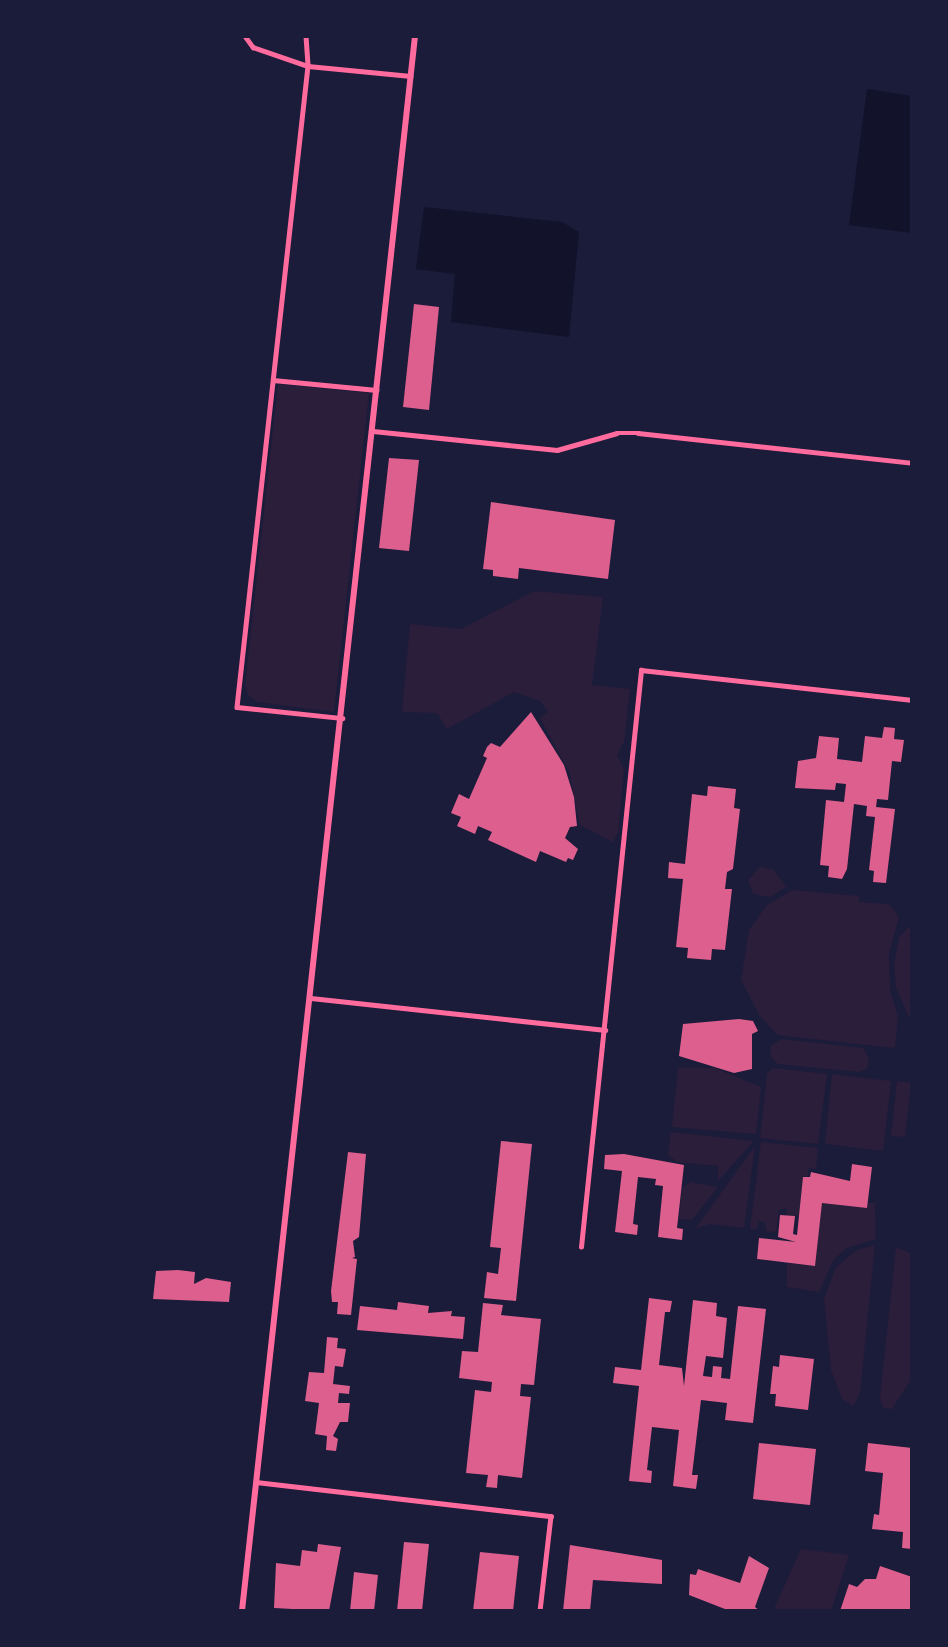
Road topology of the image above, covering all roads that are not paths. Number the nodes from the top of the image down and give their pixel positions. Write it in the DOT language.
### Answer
graph roads {
  1 [pos="245,36"];
  2 [pos="306,36"];
  3 [pos="416,36"];
  4 [pos="308,66"];
  5 [pos="411,76"];
  6 [pos="273,380"];
  7 [pos="377,390"];
  8 [pos="373,431"];
  9 [pos="912,463"];
  10 [pos="912,700"];
  11 [pos="342,718"];
  12 [pos="311,998"];
  13 [pos="605,1030"];
  14 [pos="581,1247"];
  15 [pos="256,1482"];
  16 [pos="242,1611"];
  17 [pos="540,1611"];
  1 -- 4 [label="street"];
  2 -- 4 [label="street"];
  3 -- 5 [label="street"];
  4 -- 5 [label="street"];
  4 -- 6 [label="street"];
  5 -- 7 [label="street"];
  6 -- 7 [label="street"];
  6 -- 11 [label="street"];
  7 -- 8 [label="street"];
  8 -- 9 [label="street"];
  8 -- 11 [label="street"];
  10 -- 13 [label="street"];
  11 -- 12 [label="street"];
  12 -- 13 [label="street"];
  12 -- 15 [label="street"];
  13 -- 14 [label="street"];
  15 -- 16 [label="street"];
  15 -- 17 [label="street"];
}
